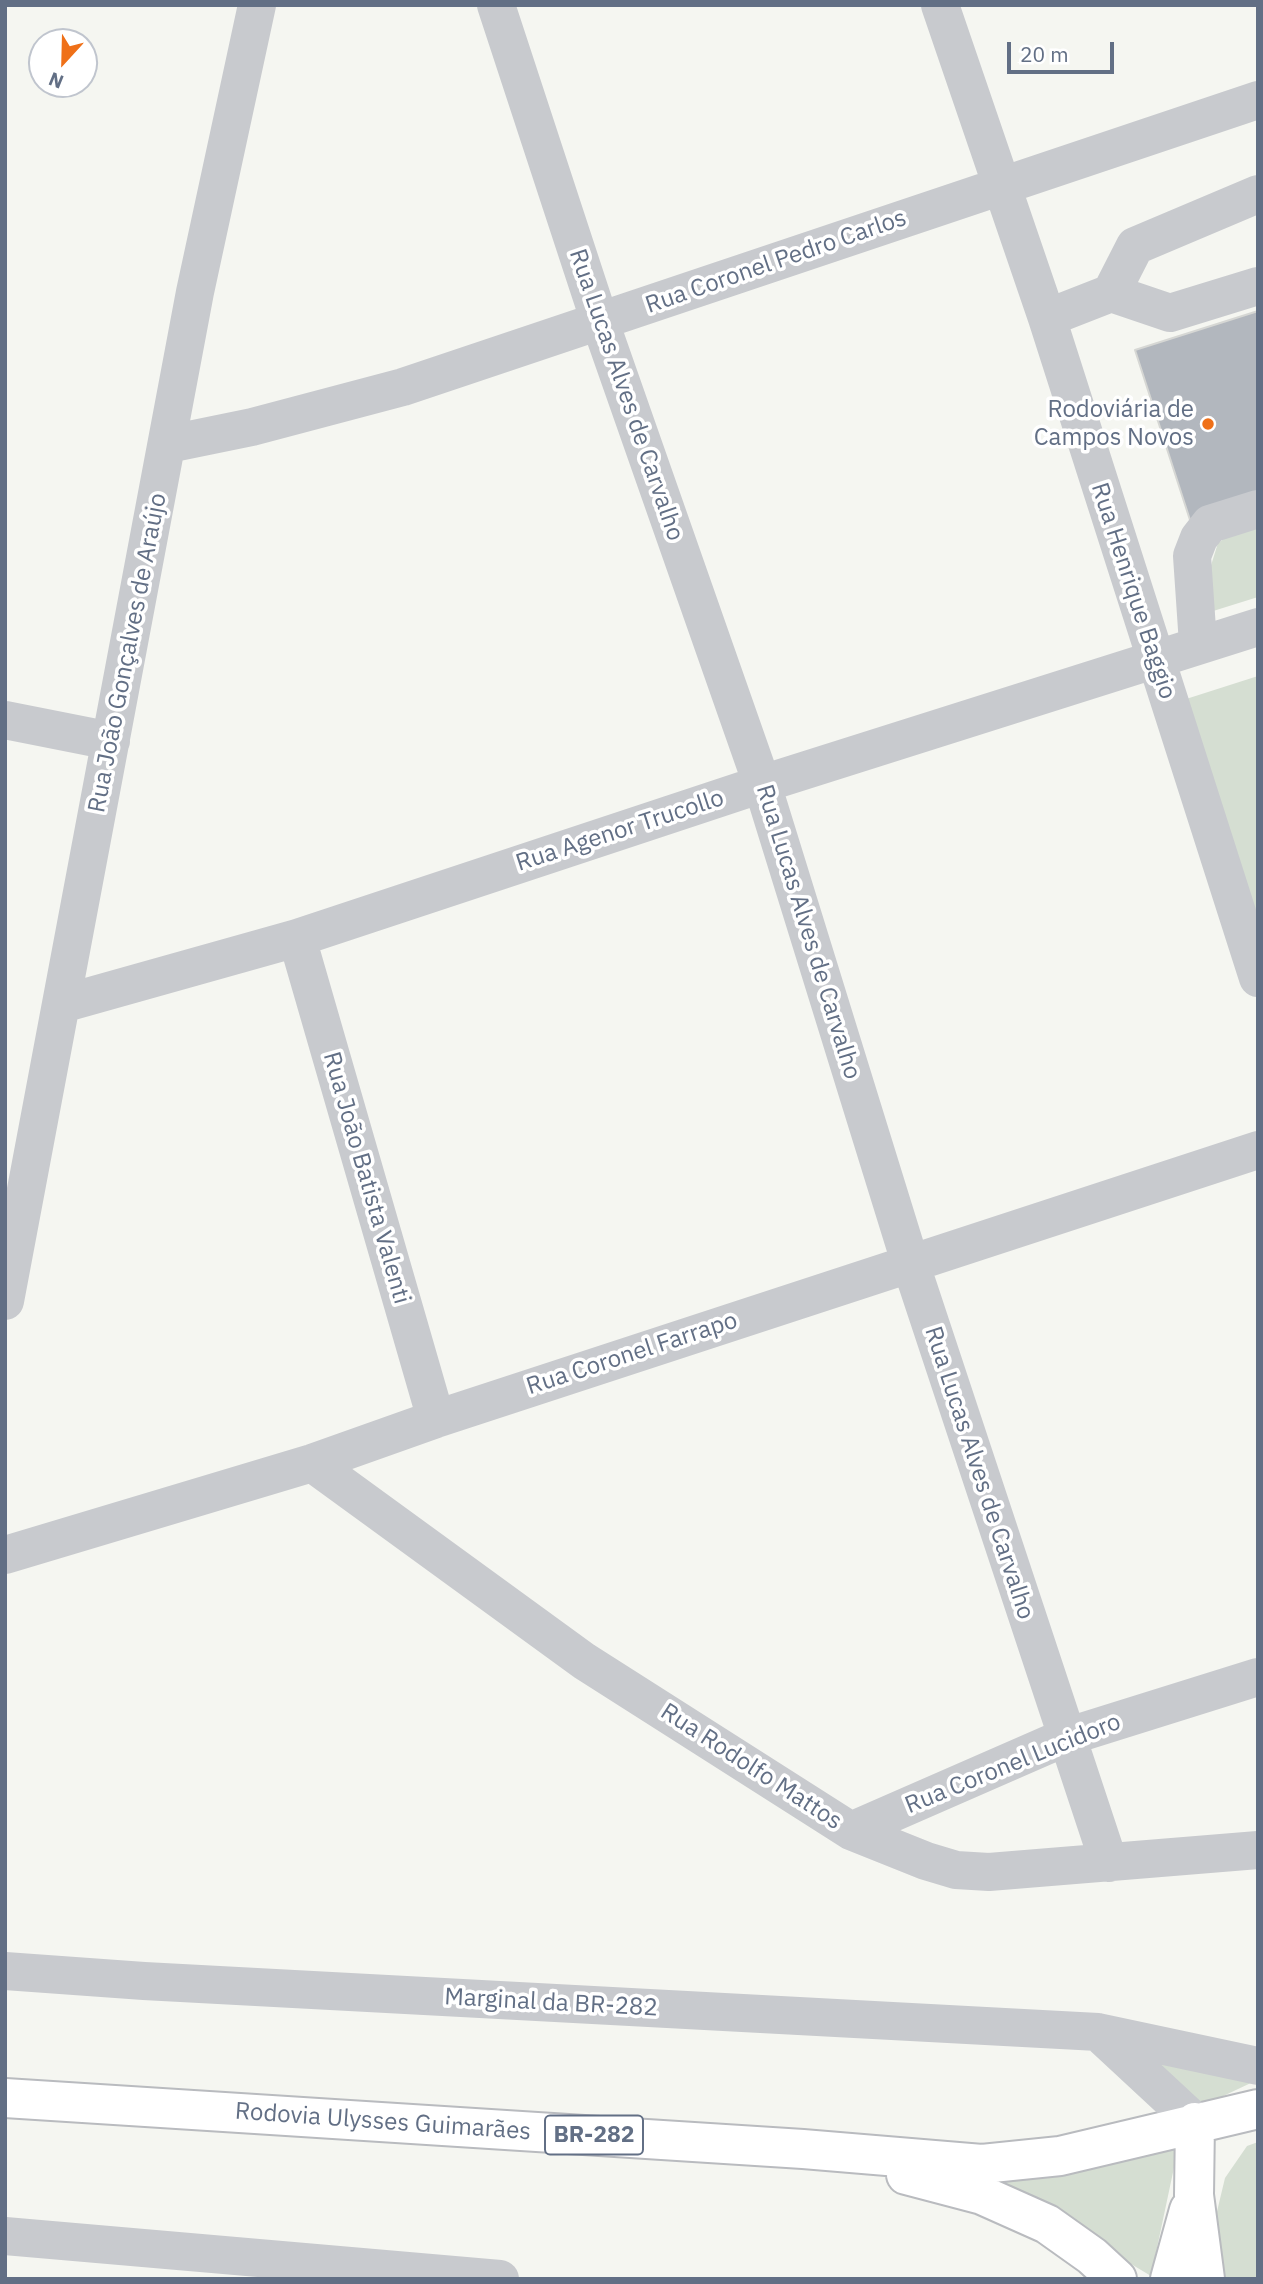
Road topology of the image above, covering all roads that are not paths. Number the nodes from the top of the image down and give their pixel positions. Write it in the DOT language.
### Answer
graph roads {
  1 [pos="257,5"];
  2 [pos="496,5"];
  3 [pos="940,5"];
  4 [pos="1258,100"];
  5 [pos="1002,186"];
  6 [pos="1258,194"];
  7 [pos="1258,286"];
  8 [pos="1111,293"];
  9 [pos="1047,318"];
  10 [pos="600,322"];
  11 [pos="169,444"];
  12 [pos="1258,509"];
  13 [pos="1258,627"];
  14 [pos="1198,644"];
  15 [pos="1154,660"];
  16 [pos="5,720"];
  17 [pos="111,741"];
  18 [pos="762,784"];
  19 [pos="297,938"];
  20 [pos="1258,978"];
  21 [pos="62,1004"];
  22 [pos="1258,1150"];
  23 [pos="910,1262"];
  24 [pos="5,1301"];
  25 [pos="436,1419"];
  26 [pos="312,1464"];
  27 [pos="5,1555"];
  28 [pos="1258,1677"];
  29 [pos="1066,1737"];
  30 [pos="851,1831"];
  31 [pos="1258,1850"];
  32 [pos="1109,1863"];
  33 [pos="5,1970"];
  34 [pos="1098,2032"];
  35 [pos="1258,2066"];
  36 [pos="5,2098"];
  37 [pos="1258,2109"];
  38 [pos="1195,2122"];
  39 [pos="803,2148"];
  40 [pos="1194,2194"];
  41 [pos="5,2236"];
  42 [pos="500,2279"];
  43 [pos="1117,2279"];
  44 [pos="1170,2279"];
  45 [pos="1205,2279"];
  1 -- 11 [label="street, Rua João Gonçalves de Araújo"];
  2 -- 10 [label="street, Rua Lucas Alves de Carvalho"];
  3 -- 5 [label="street, Rua Henrique Baggio"];
  4 -- 5 [label="street, Rua Coronel Pedro Carlos"];
  5 -- 9 [label="street, Rua Henrique Baggio"];
  5 -- 10 [label="street, Rua Coronel Pedro Carlos"];
  6 -- 8 [label="street"];
  7 -- 8 [label="street"];
  8 -- 9 [label="street"];
  9 -- 15 [label="street, Rua Henrique Baggio"];
  10 -- 11 [label="street, Rua Coronel Pedro Carlos"];
  10 -- 18 [label="street, Rua Lucas Alves de Carvalho"];
  11 -- 17 [label="street, Rua João Gonçalves de Araújo"];
  12 -- 14 [label="street"];
  13 -- 14 [label="street, Rua Agenor Trucollo"];
  14 -- 15 [label="street, Rua Agenor Trucollo"];
  15 -- 18 [label="street, Rua Agenor Trucollo"];
  15 -- 20 [label="street, Rua Henrique Baggio"];
  16 -- 17 [label="street"];
  17 -- 21 [label="street, Rua João Gonçalves de Araújo"];
  18 -- 19 [label="street, Rua Agenor Trucollo"];
  18 -- 23 [label="street, Rua Lucas Alves de Carvalho"];
  19 -- 21 [label="street, Rua Agenor Trucollo"];
  19 -- 25 [label="street, Rua João Batista Valenti"];
  21 -- 24 [label="street, Rua João Gonçalves de Araújo"];
  22 -- 23 [label="street, Rua Coronel Farrapo"];
  23 -- 25 [label="street, Rua Coronel Farrapo"];
  23 -- 29 [label="street, Rua Lucas Alves de Carvalho"];
  25 -- 26 [label="street, Rua Coronel Farrapo"];
  26 -- 27 [label="street, Rua Coronel Farrapo"];
  26 -- 30 [label="street, Rua Rodolfo Mattos"];
  28 -- 29 [label="street, Rua Coronel Lucidoro"];
  29 -- 30 [label="street, Rua Coronel Lucidoro"];
  29 -- 32 [label="street, Rua Lucas Alves de Carvalho"];
  30 -- 32 [label="street, Rua Rodolfo Mattos"];
  31 -- 32 [label="street, Rua Rodolfo Mattos"];
  33 -- 34 [label="street, Marginal da BR-282"];
  34 -- 35 [label="street, Marginal da BR-282"];
  34 -- 38 [label="street"];
  36 -- 39 [label="highway, Rodovia Ulysses Guimarães / BR-282"];
  37 -- 38 [label="highway, Rodovia Ulysses Guimarães / BR-282"];
  38 -- 39 [label="highway, Rodovia Ulysses Guimarães / BR-282"];
  38 -- 40 [label="highway"];
  39 -- 43 [label="highway, Rodovia Ulysses Guimarães / BR-282"];
  40 -- 44 [label="highway"];
  40 -- 45 [label="highway"];
  41 -- 42 [label="street"];
}
